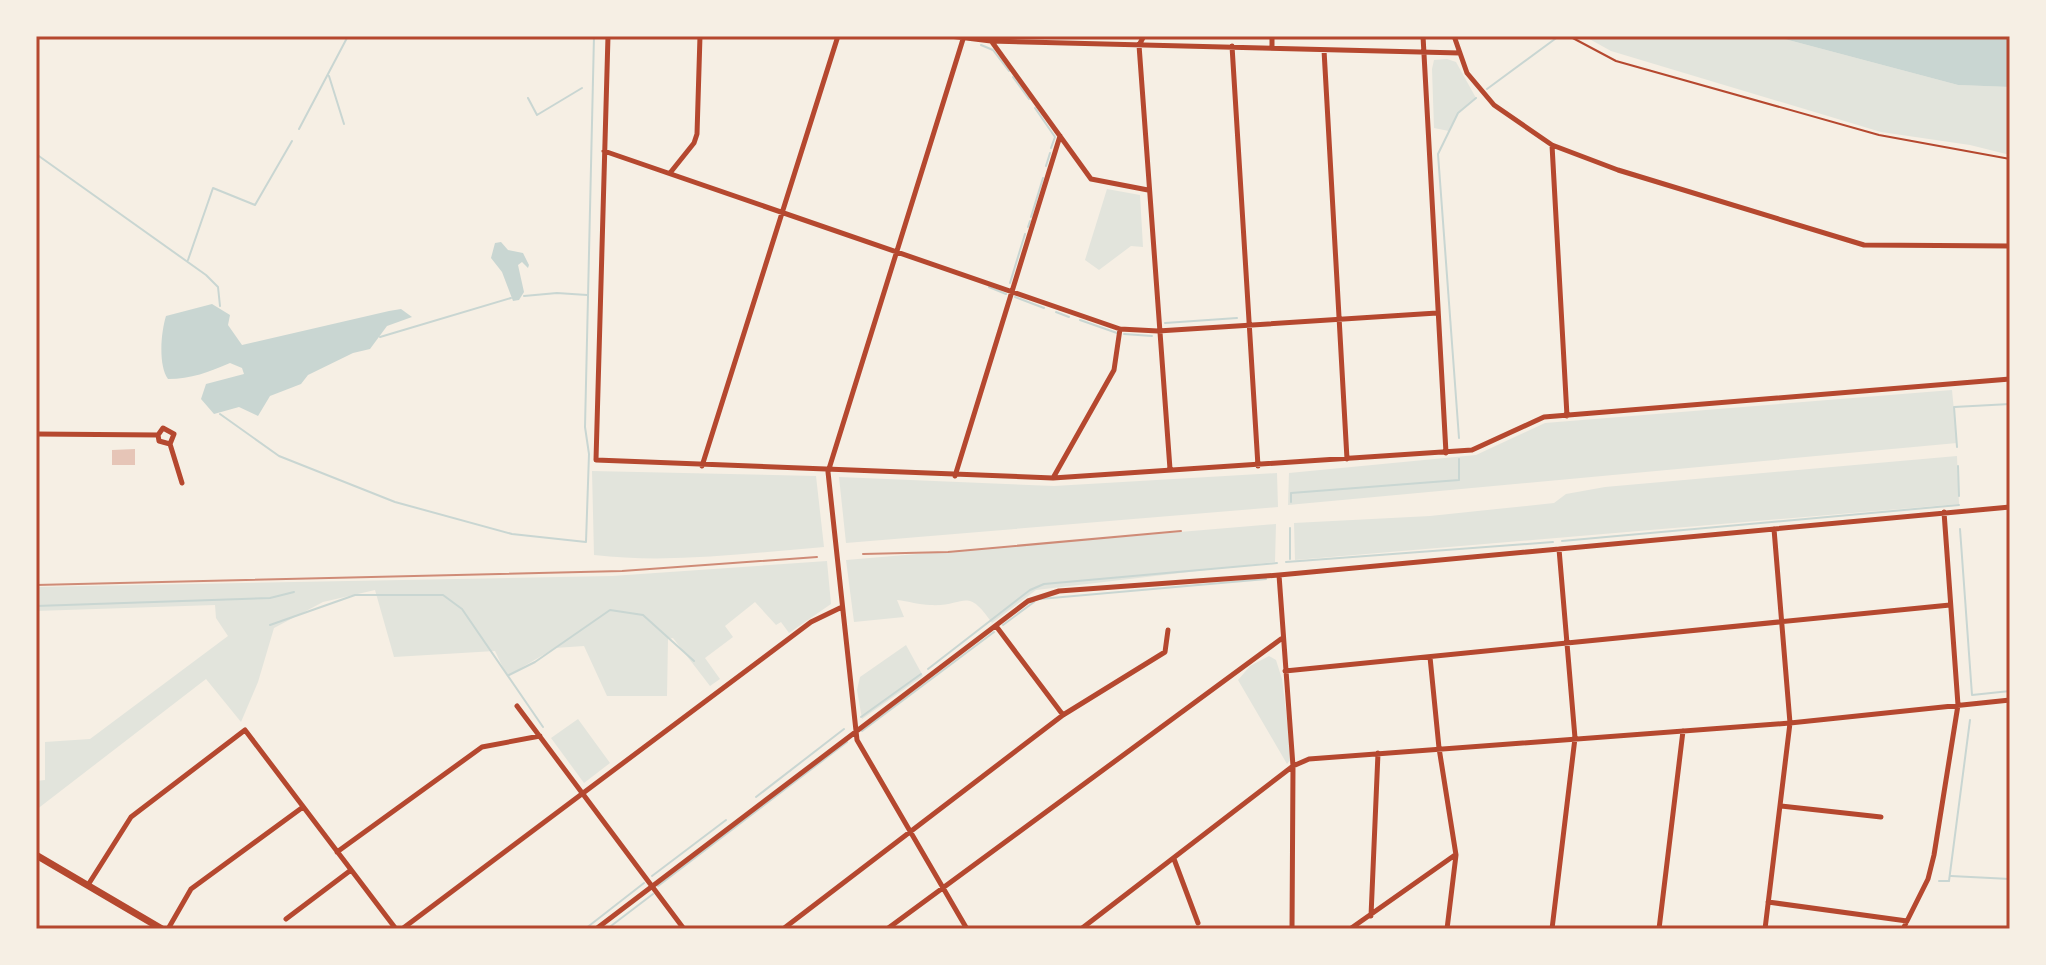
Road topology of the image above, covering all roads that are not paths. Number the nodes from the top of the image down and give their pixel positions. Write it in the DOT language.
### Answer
graph roads {
  1 [pos="608,36"];
  2 [pos="700,36"];
  3 [pos="838,36"];
  4 [pos="950,36"];
  5 [pos="1144,36"];
  6 [pos="1272,36"];
  7 [pos="1423,36"];
  8 [pos="1454,36"];
  9 [pos="964,37"];
  10 [pos="991,41"];
  11 [pos="1139,45"];
  12 [pos="1232,46"];
  13 [pos="1272,48"];
  14 [pos="1324,50"];
  15 [pos="1423,53"];
  16 [pos="1460,53"];
  17 [pos="1060,136"];
  18 [pos="1552,145"];
  19 [pos="604,151"];
  20 [pos="670,173"];
  21 [pos="1148,190"];
  22 [pos="783,211"];
  23 [pos="2010,246"];
  24 [pos="897,251"];
  25 [pos="1012,292"];
  26 [pos="1437,313"];
  27 [pos="1339,319"];
  28 [pos="1250,325"];
  29 [pos="1120,329"];
  30 [pos="1158,331"];
  31 [pos="2010,379"];
  32 [pos="1567,416"];
  33 [pos="36,434"];
  34 [pos="158,435"];
  35 [pos="170,444"];
  36 [pos="1446,453"];
  37 [pos="1347,459"];
  38 [pos="702,466"];
  39 [pos="1258,466"];
  40 [pos="1170,469"];
  41 [pos="828,472"];
  42 [pos="955,476"];
  43 [pos="1053,478"];
  44 [pos="182,483"];
  45 [pos="2010,507"];
  46 [pos="1944,512"];
  47 [pos="1774,529"];
  48 [pos="1559,549"];
  49 [pos="1279,575"];
  50 [pos="1950,605"];
  51 [pos="842,607"];
  52 [pos="1782,623"];
  53 [pos="996,626"];
  54 [pos="1168,630"];
  55 [pos="1281,639"];
  56 [pos="1567,643"];
  57 [pos="1430,657"];
  58 [pos="1285,671"];
  59 [pos="2010,700"];
  60 [pos="1958,705"];
  61 [pos="517,706"];
  62 [pos="1063,715"];
  63 [pos="1790,723"];
  64 [pos="855,729"];
  65 [pos="1683,731"];
  66 [pos="540,736"];
  67 [pos="1575,738"];
  68 [pos="1439,748"];
  69 [pos="1378,753"];
  70 [pos="1293,766"];
  71 [pos="583,793"];
  72 [pos="1781,806"];
  73 [pos="303,807"];
  74 [pos="1881,817"];
  75 [pos="911,832"];
  76 [pos="337,852"];
  77 [pos="36,855"];
  78 [pos="1456,855"];
  79 [pos="1174,859"];
  80 [pos="351,870"];
  81 [pos="651,884"];
  82 [pos="88,885"];
  83 [pos="943,887"];
  84 [pos="1768,902"];
  85 [pos="1371,916"];
  86 [pos="286,919"];
  87 [pos="1907,921"];
  88 [pos="1198,923"];
  89 [pos="165,929"];
  90 [pos="399,929"];
  91 [pos="596,929"];
  92 [pos="684,929"];
  93 [pos="783,929"];
  94 [pos="887,929"];
  95 [pos="967,929"];
  96 [pos="1081,929"];
  97 [pos="1292,929"];
  98 [pos="1350,929"];
  99 [pos="1447,929"];
  100 [pos="1552,929"];
  101 [pos="1659,929"];
  102 [pos="1765,929"];
  103 [pos="1903,929"];
  1 -- 19 [label="street"];
  2 -- 20 [label="street"];
  3 -- 22 [label="street"];
  4 -- 9 [label="street"];
  5 -- 11 [label="street"];
  6 -- 13 [label="street"];
  7 -- 15 [label="street"];
  8 -- 16 [label="street"];
  9 -- 10 [label="street"];
  9 -- 24 [label="street"];
  10 -- 11 [label="street"];
  10 -- 17 [label="street"];
  11 -- 12 [label="street"];
  11 -- 21 [label="street"];
  12 -- 13 [label="street"];
  12 -- 28 [label="street"];
  13 -- 14 [label="street"];
  14 -- 15 [label="street"];
  14 -- 27 [label="street"];
  15 -- 16 [label="street"];
  15 -- 26 [label="street"];
  16 -- 18 [label="street"];
  17 -- 21 [label="street"];
  17 -- 25 [label="street"];
  18 -- 23 [label="street"];
  18 -- 32 [label="street"];
  19 -- 20 [label="street"];
  19 -- 38 [label="street"];
  20 -- 22 [label="street"];
  21 -- 30 [label="street"];
  22 -- 24 [label="street"];
  22 -- 38 [label="street"];
  24 -- 25 [label="street"];
  24 -- 41 [label="street"];
  25 -- 29 [label="street"];
  25 -- 42 [label="street"];
  26 -- 27 [label="street"];
  26 -- 36 [label="street"];
  27 -- 28 [label="street"];
  27 -- 37 [label="street"];
  28 -- 30 [label="street"];
  28 -- 39 [label="street"];
  29 -- 30 [label="street"];
  29 -- 43 [label="street"];
  30 -- 40 [label="street"];
  31 -- 32 [label="street"];
  32 -- 36 [label="street"];
  33 -- 34 [label="street"];
  34 -- 35 [label="street"];
  34 -- 35 [label="street"];
  35 -- 44 [label="street"];
  36 -- 37 [label="street"];
  37 -- 39 [label="street"];
  38 -- 41 [label="street"];
  39 -- 40 [label="street"];
  40 -- 43 [label="street"];
  41 -- 42 [label="street"];
  41 -- 51 [label="street"];
  42 -- 43 [label="street"];
  45 -- 46 [label="street"];
  46 -- 47 [label="street"];
  46 -- 50 [label="street"];
  47 -- 48 [label="street"];
  47 -- 52 [label="street"];
  48 -- 49 [label="street"];
  48 -- 56 [label="street"];
  49 -- 53 [label="street"];
  49 -- 55 [label="street"];
  50 -- 52 [label="street"];
  50 -- 60 [label="street"];
  51 -- 64 [label="street"];
  51 -- 71 [label="street"];
  52 -- 56 [label="street"];
  52 -- 63 [label="street"];
  53 -- 62 [label="street"];
  53 -- 64 [label="street"];
  54 -- 62 [label="street"];
  55 -- 58 [label="street"];
  55 -- 83 [label="street"];
  56 -- 57 [label="street"];
  56 -- 67 [label="street"];
  57 -- 58 [label="street"];
  57 -- 68 [label="street"];
  58 -- 70 [label="street"];
  59 -- 60 [label="street"];
  60 -- 63 [label="street"];
  60 -- 87 [label="street"];
  61 -- 66 [label="street"];
  62 -- 75 [label="street"];
  63 -- 65 [label="street"];
  63 -- 72 [label="street"];
  64 -- 75 [label="street"];
  64 -- 81 [label="street"];
  65 -- 67 [label="street"];
  65 -- 101 [label="street"];
  66 -- 71 [label="street"];
  66 -- 76 [label="street"];
  67 -- 68 [label="street"];
  67 -- 100 [label="street"];
  68 -- 69 [label="street"];
  68 -- 78 [label="street"];
  69 -- 70 [label="street"];
  69 -- 85 [label="street"];
  70 -- 79 [label="street"];
  70 -- 97 [label="street"];
  71 -- 81 [label="street"];
  71 -- 90 [label="street"];
  72 -- 74 [label="street"];
  72 -- 84 [label="street"];
  73 -- 76 [label="street"];
  73 -- 82 [label="street"];
  73 -- 89 [label="street"];
  75 -- 83 [label="street"];
  75 -- 93 [label="street"];
  76 -- 80 [label="street"];
  77 -- 82 [label="main road"];
  78 -- 85 [label="street"];
  78 -- 99 [label="street"];
  79 -- 88 [label="street"];
  79 -- 96 [label="street"];
  80 -- 86 [label="street"];
  80 -- 90 [label="street"];
  81 -- 91 [label="street"];
  81 -- 92 [label="street"];
  82 -- 89 [label="main road"];
  83 -- 94 [label="street"];
  83 -- 95 [label="street"];
  84 -- 87 [label="street"];
  84 -- 102 [label="street"];
  85 -- 98 [label="street"];
  87 -- 103 [label="street"];
}
